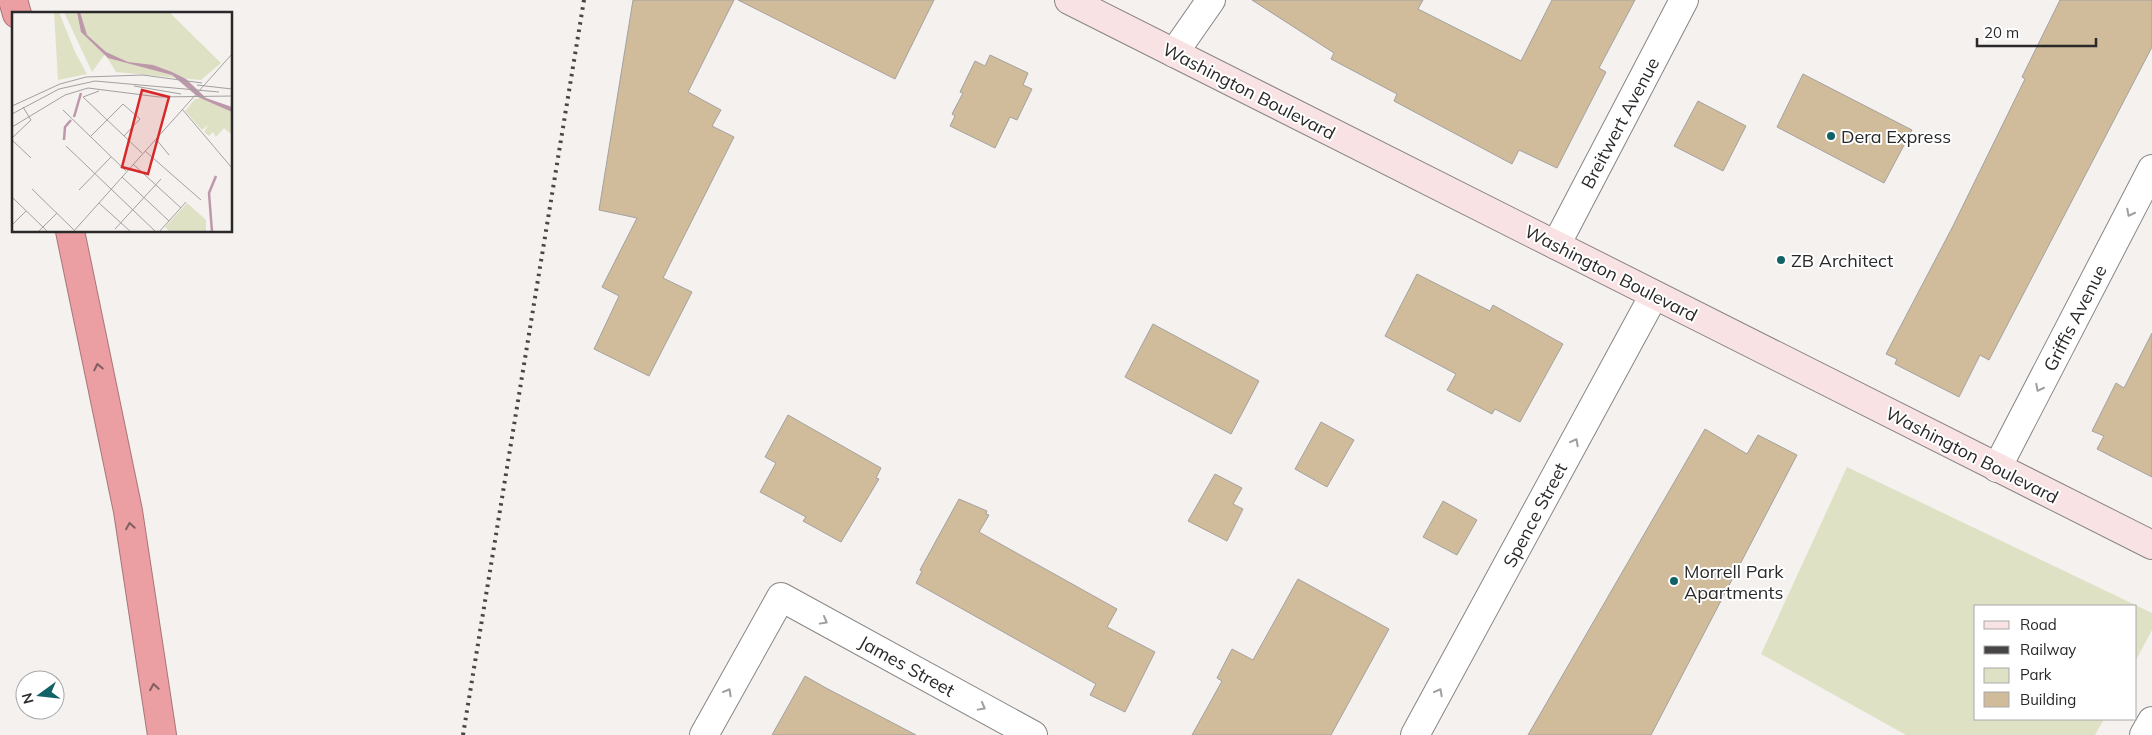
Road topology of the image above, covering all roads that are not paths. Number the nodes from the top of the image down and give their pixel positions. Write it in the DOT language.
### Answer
graph roads {
  1 [pos="1069,0"];
  2 [pos="1211,0"];
  3 [pos="1684,0"];
  4 [pos="1174,53"];
  5 [pos="2152,169"];
  6 [pos="72,242"];
  7 [pos="1556,245"];
  8 [pos="1654,295"];
  9 [pos="1997,468"];
  10 [pos="2152,546"];
  11 [pos="2152,721"];
  12 [pos="162,735"];
  13 [pos="704,735"];
  14 [pos="1032,735"];
  15 [pos="1416,735"];
  16 [pos="2144,735"];
  1 -- 4 [label="main road, Washington Boulevard"];
  2 -- 4 [label="street"];
  3 -- 7 [label="street, Breitwert Avenue"];
  4 -- 7 [label="main road, Washington Boulevard"];
  5 -- 9 [label="street, Griffis Avenue, one-way"];
  12 -- 6 [label="highway, one-way"];
  7 -- 8 [label="main road, Washington Boulevard"];
  8 -- 9 [label="main road, Washington Boulevard"];
  15 -- 8 [label="street, Spence Street, one-way"];
  9 -- 10 [label="main road, Washington Boulevard"];
  11 -- 16 [label="street"];
  13 -- 14 [label="street, James Street, one-way"];
}
